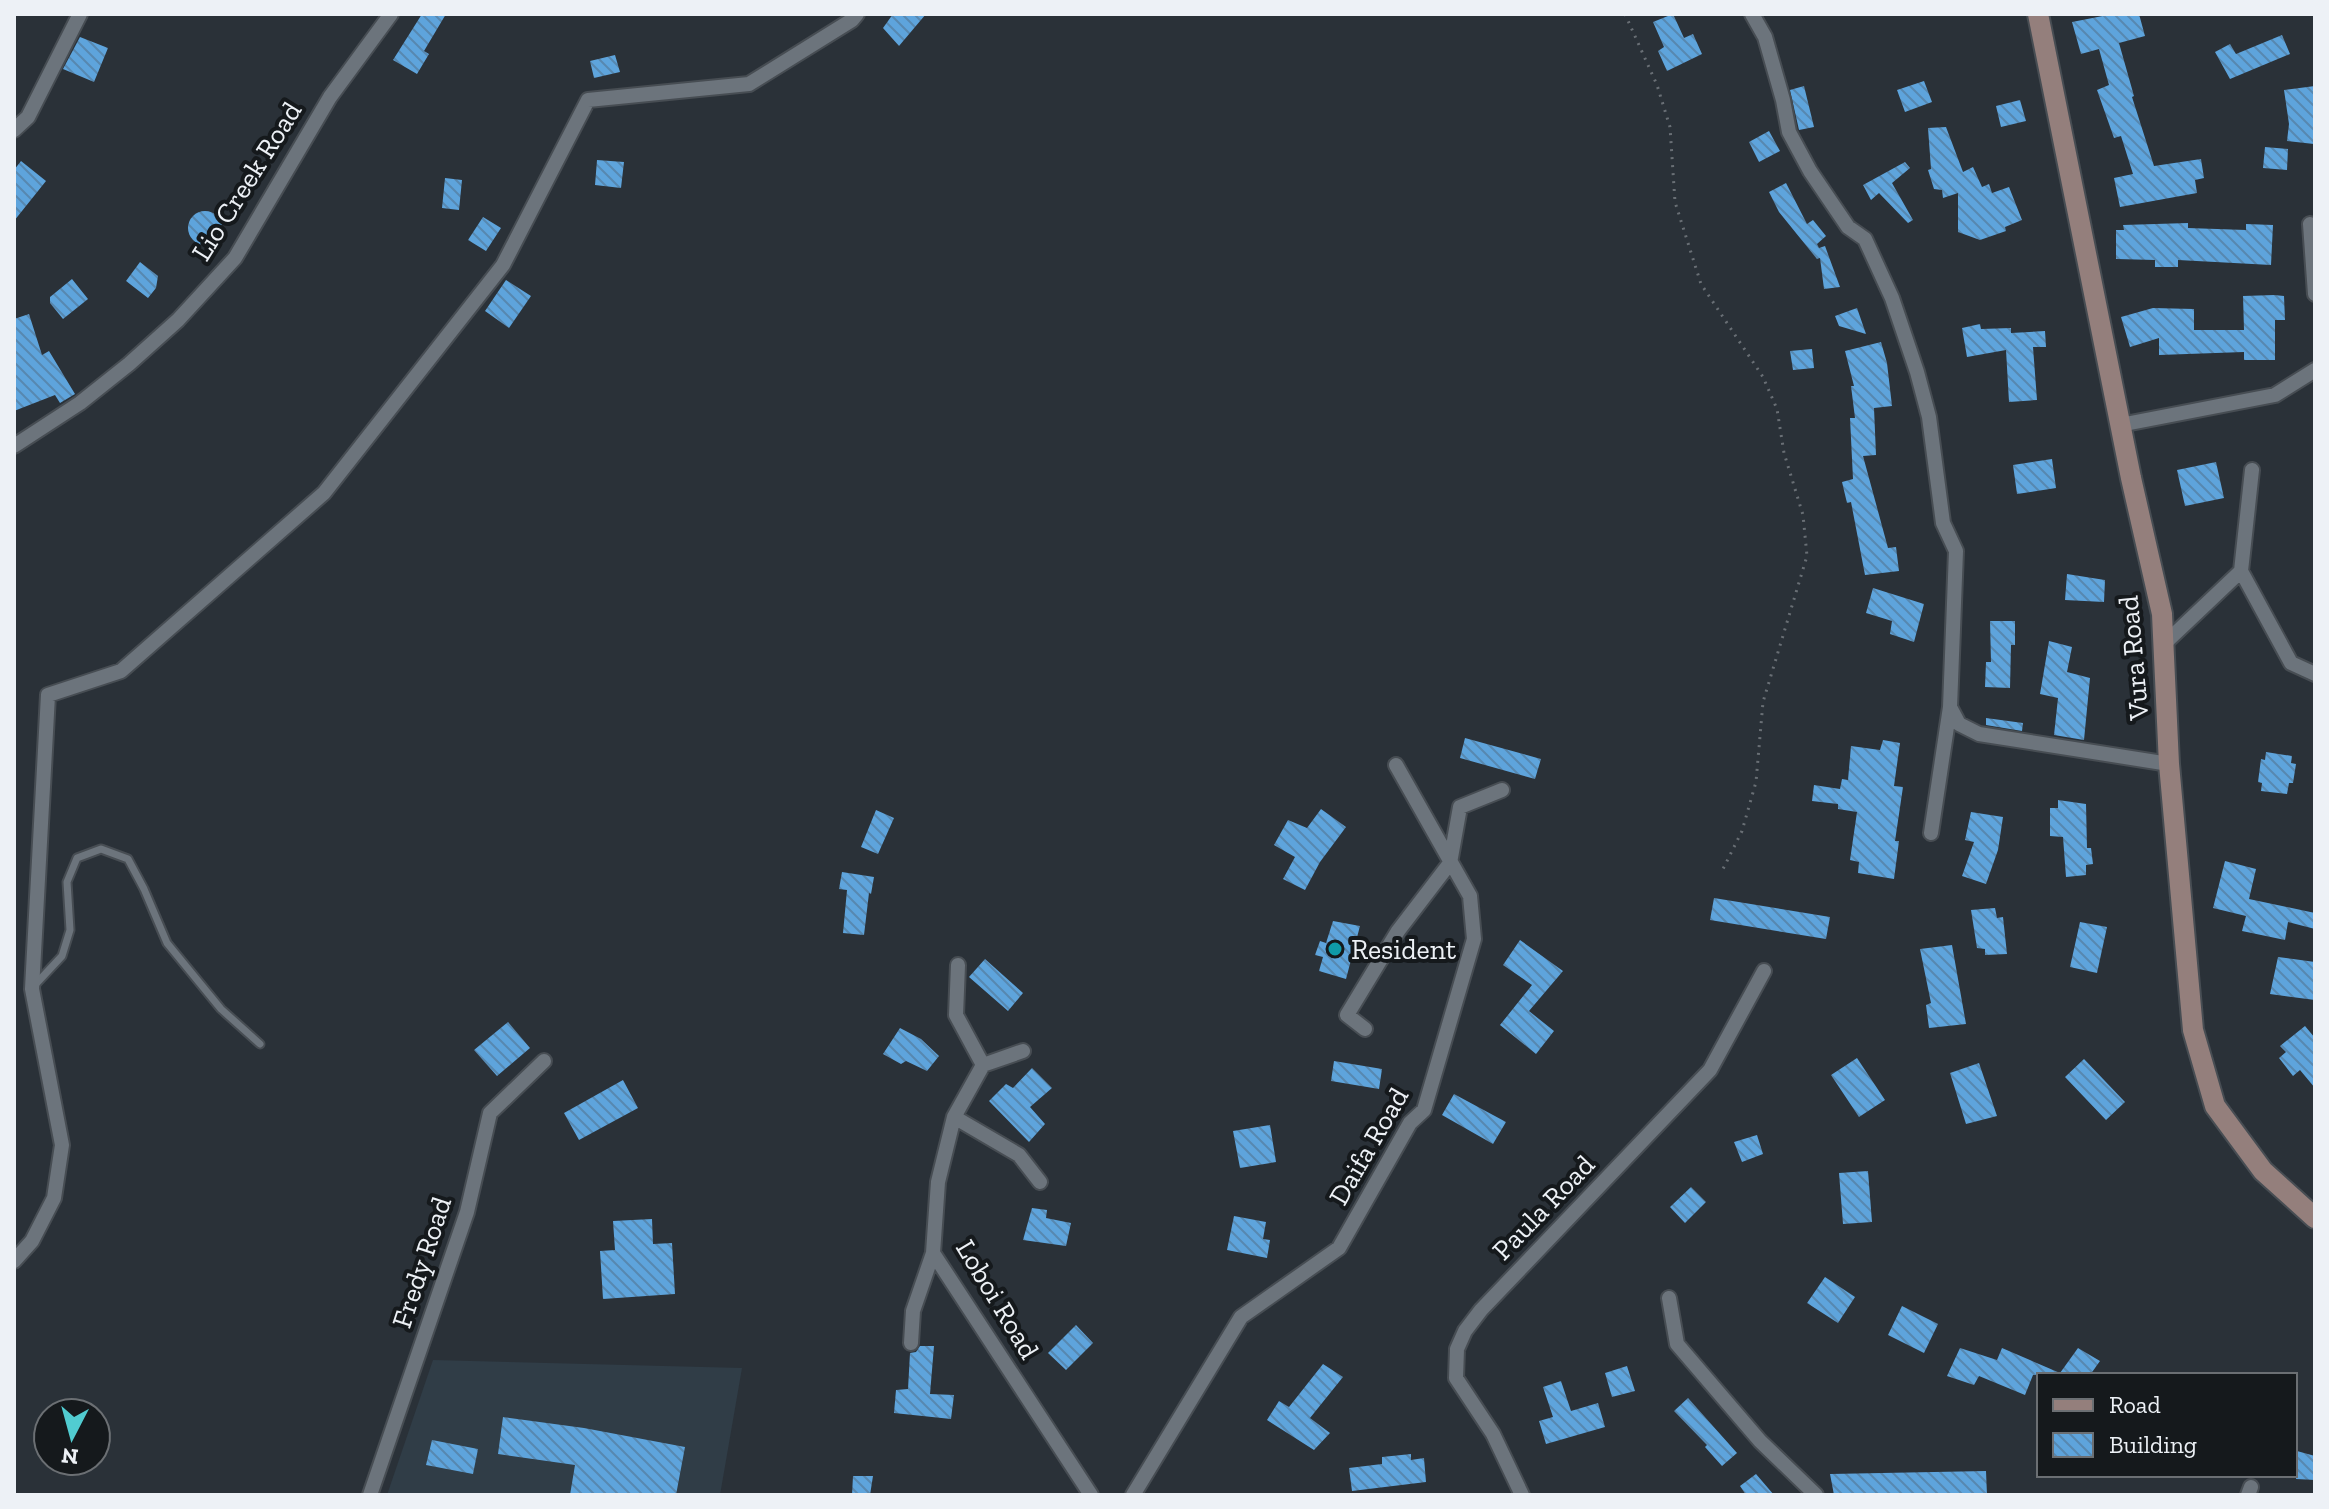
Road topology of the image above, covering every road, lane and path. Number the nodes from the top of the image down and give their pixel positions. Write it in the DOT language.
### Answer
graph roads {
  1 [pos="80,14"];
  2 [pos="391,14"];
  3 [pos="857,14"];
  4 [pos="1625,14"];
  5 [pos="1752,14"];
  6 [pos="2038,14"];
  7 [pos="14,130"];
  8 [pos="2310,224"];
  9 [pos="2315,294"];
  10 [pos="2315,370"];
  11 [pos="2120,425"];
  12 [pos="14,446"];
  13 [pos="2252,470"];
  14 [pos="2241,571"];
  15 [pos="2164,644"];
  16 [pos="2315,674"];
  17 [pos="1950,707"];
  18 [pos="2169,764"];
  19 [pos="1396,765"];
  20 [pos="1502,790"];
  21 [pos="1931,833"];
  22 [pos="1450,863"];
  23 [pos="1722,871"];
  24 [pos="958,965"];
  25 [pos="1764,971"];
  26 [pos="32,989"];
  27 [pos="1365,1029"];
  28 [pos="260,1044"];
  29 [pos="1023,1051"];
  30 [pos="544,1061"];
  31 [pos="983,1065"];
  32 [pos="954,1117"];
  33 [pos="1040,1182"];
  34 [pos="2315,1218"];
  35 [pos="933,1253"];
  36 [pos="14,1261"];
  37 [pos="1669,1298"];
  38 [pos="911,1343"];
  39 [pos="370,1495"];
  40 [pos="1091,1495"];
  41 [pos="1133,1495"];
  42 [pos="1522,1495"];
  43 [pos="1816,1495"];
  1 -- 7 [label="street"];
  2 -- 12 [label="street, Lio Creek Road"];
  3 -- 26 [label="street"];
  4 -- 23 [label="path"];
  5 -- 17 [label="street"];
  6 -- 11 [label="street, Vura Road"];
  8 -- 9 [label="street"];
  10 -- 11 [label="street"];
  11 -- 15 [label="street, Vura Road"];
  13 -- 14 [label="street"];
  14 -- 15 [label="street"];
  14 -- 16 [label="street"];
  15 -- 18 [label="street, Vura Road"];
  17 -- 18 [label="street"];
  17 -- 21 [label="street"];
  18 -- 34 [label="street, Vura Road"];
  19 -- 22 [label="street, Daifa Road"];
  20 -- 22 [label="street"];
  22 -- 27 [label="street"];
  22 -- 41 [label="street, Daifa Road"];
  24 -- 31 [label="street"];
  25 -- 42 [label="street, Paula Road"];
  26 -- 28 [label="lane"];
  26 -- 36 [label="street"];
  29 -- 31 [label="street"];
  30 -- 39 [label="street, Fredy Road"];
  31 -- 32 [label="street, Loboi Road"];
  32 -- 33 [label="street"];
  32 -- 35 [label="street, Loboi Road"];
  35 -- 38 [label="street"];
  35 -- 40 [label="street, Loboi Road"];
  37 -- 43 [label="street"];
}
